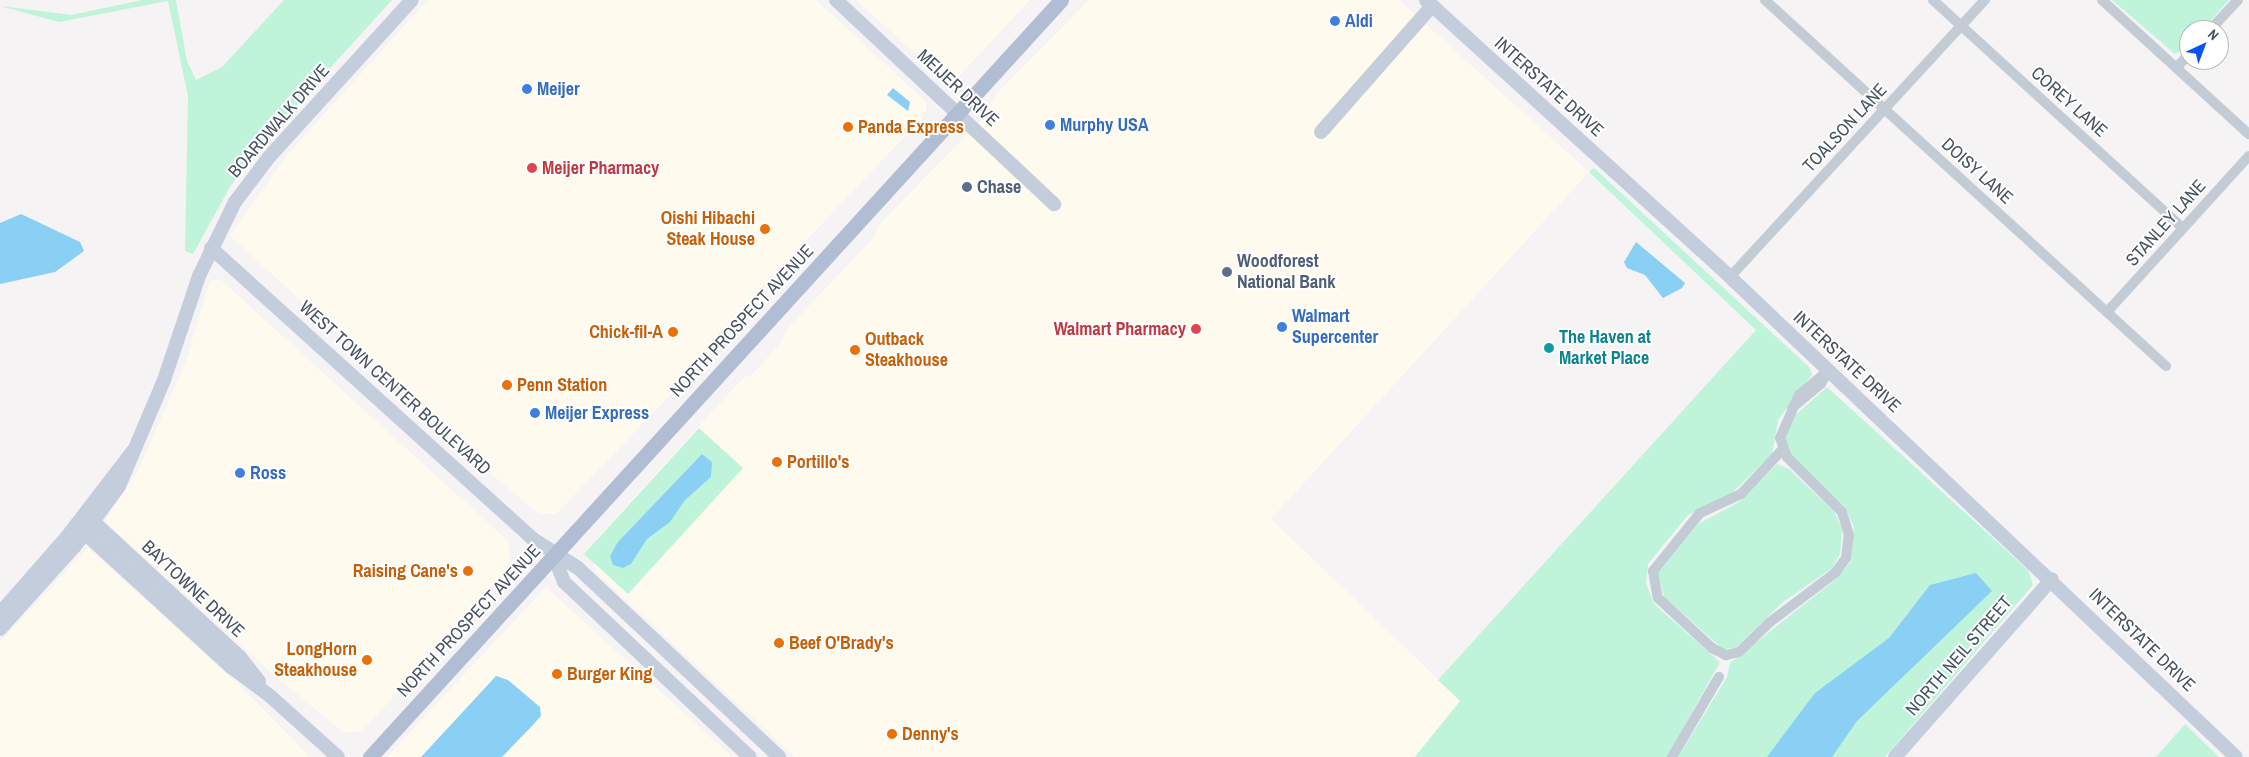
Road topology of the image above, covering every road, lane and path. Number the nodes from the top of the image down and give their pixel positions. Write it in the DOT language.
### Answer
graph roads {
  1 [pos="412,0"];
  2 [pos="836,0"];
  3 [pos="1061,0"];
  4 [pos="1765,0"];
  5 [pos="1933,0"];
  6 [pos="1985,0"];
  7 [pos="2102,0"];
  8 [pos="2238,0"];
  9 [pos="1429,3"];
  10 [pos="2219,20"];
  11 [pos="1961,26"];
  12 [pos="2179,64"];
  13 [pos="2176,67"];
  14 [pos="1885,109"];
  15 [pos="957,113"];
  16 [pos="1321,132"];
  17 [pos="2249,134"];
  18 [pos="2249,156"];
  19 [pos="1054,204"];
  20 [pos="2183,228"];
  21 [pos="211,248"];
  22 [pos="1730,277"];
  23 [pos="2107,312"];
  24 [pos="2166,366"];
  25 [pos="1828,371"];
  26 [pos="1782,450"];
  27 [pos="85,524"];
  28 [pos="554,556"];
  29 [pos="2052,579"];
  30 [pos="0,612"];
  31 [pos="0,629"];
  32 [pos="1720,677"];
  33 [pos="338,757"];
  34 [pos="370,757"];
  35 [pos="750,757"];
  36 [pos="779,757"];
  37 [pos="1672,757"];
  38 [pos="1895,757"];
  39 [pos="2236,757"];
  1 -- 21 [label="main road, BOARDWALK DRIVE"];
  2 -- 15 [label="main road, MEIJER DRIVE"];
  3 -- 15 [label="main road, NORTH PROSPECT AVENUE"];
  4 -- 14 [label="street, DOISY LANE"];
  5 -- 11 [label="street, COREY LANE"];
  6 -- 11 [label="street, TOALSON LANE"];
  7 -- 13 [label="street"];
  8 -- 10 [label="street"];
  9 -- 16 [label="main road"];
  9 -- 22 [label="main road, INTERSTATE DRIVE"];
  11 -- 14 [label="street, TOALSON LANE"];
  11 -- 20 [label="street, COREY LANE"];
  12 -- 13 [label="street"];
  13 -- 17 [label="street"];
  14 -- 22 [label="street, TOALSON LANE"];
  14 -- 23 [label="street, DOISY LANE"];
  15 -- 19 [label="main road, MEIJER DRIVE"];
  15 -- 28 [label="main road, NORTH PROSPECT AVENUE"];
  18 -- 20 [label="street, STANLEY LANE"];
  20 -- 23 [label="street, STANLEY LANE"];
  21 -- 27 [label="main road, BOARDWALK DRIVE"];
  21 -- 28 [label="main road, WEST TOWN CENTER BOULEVARD"];
  22 -- 25 [label="main road, INTERSTATE DRIVE"];
  23 -- 24 [label="street, DOISY LANE"];
  25 -- 26 [label="street"];
  25 -- 29 [label="main road, INTERSTATE DRIVE"];
  26 -- 26 [label="street"];
  27 -- 30 [label="main road"];
  27 -- 31 [label="main road"];
  27 -- 33 [label="main road, BAYTOWNE DRIVE"];
  28 -- 34 [label="main road, NORTH PROSPECT AVENUE"];
  28 -- 35 [label="main road, WEST TOWN CENTER BOULEVARD"];
  28 -- 36 [label="main road, WEST TOWN CENTER BOULEVARD"];
  29 -- 38 [label="main road, NORTH NEIL STREET"];
  29 -- 39 [label="main road, INTERSTATE DRIVE"];
  32 -- 37 [label="street"];
}
